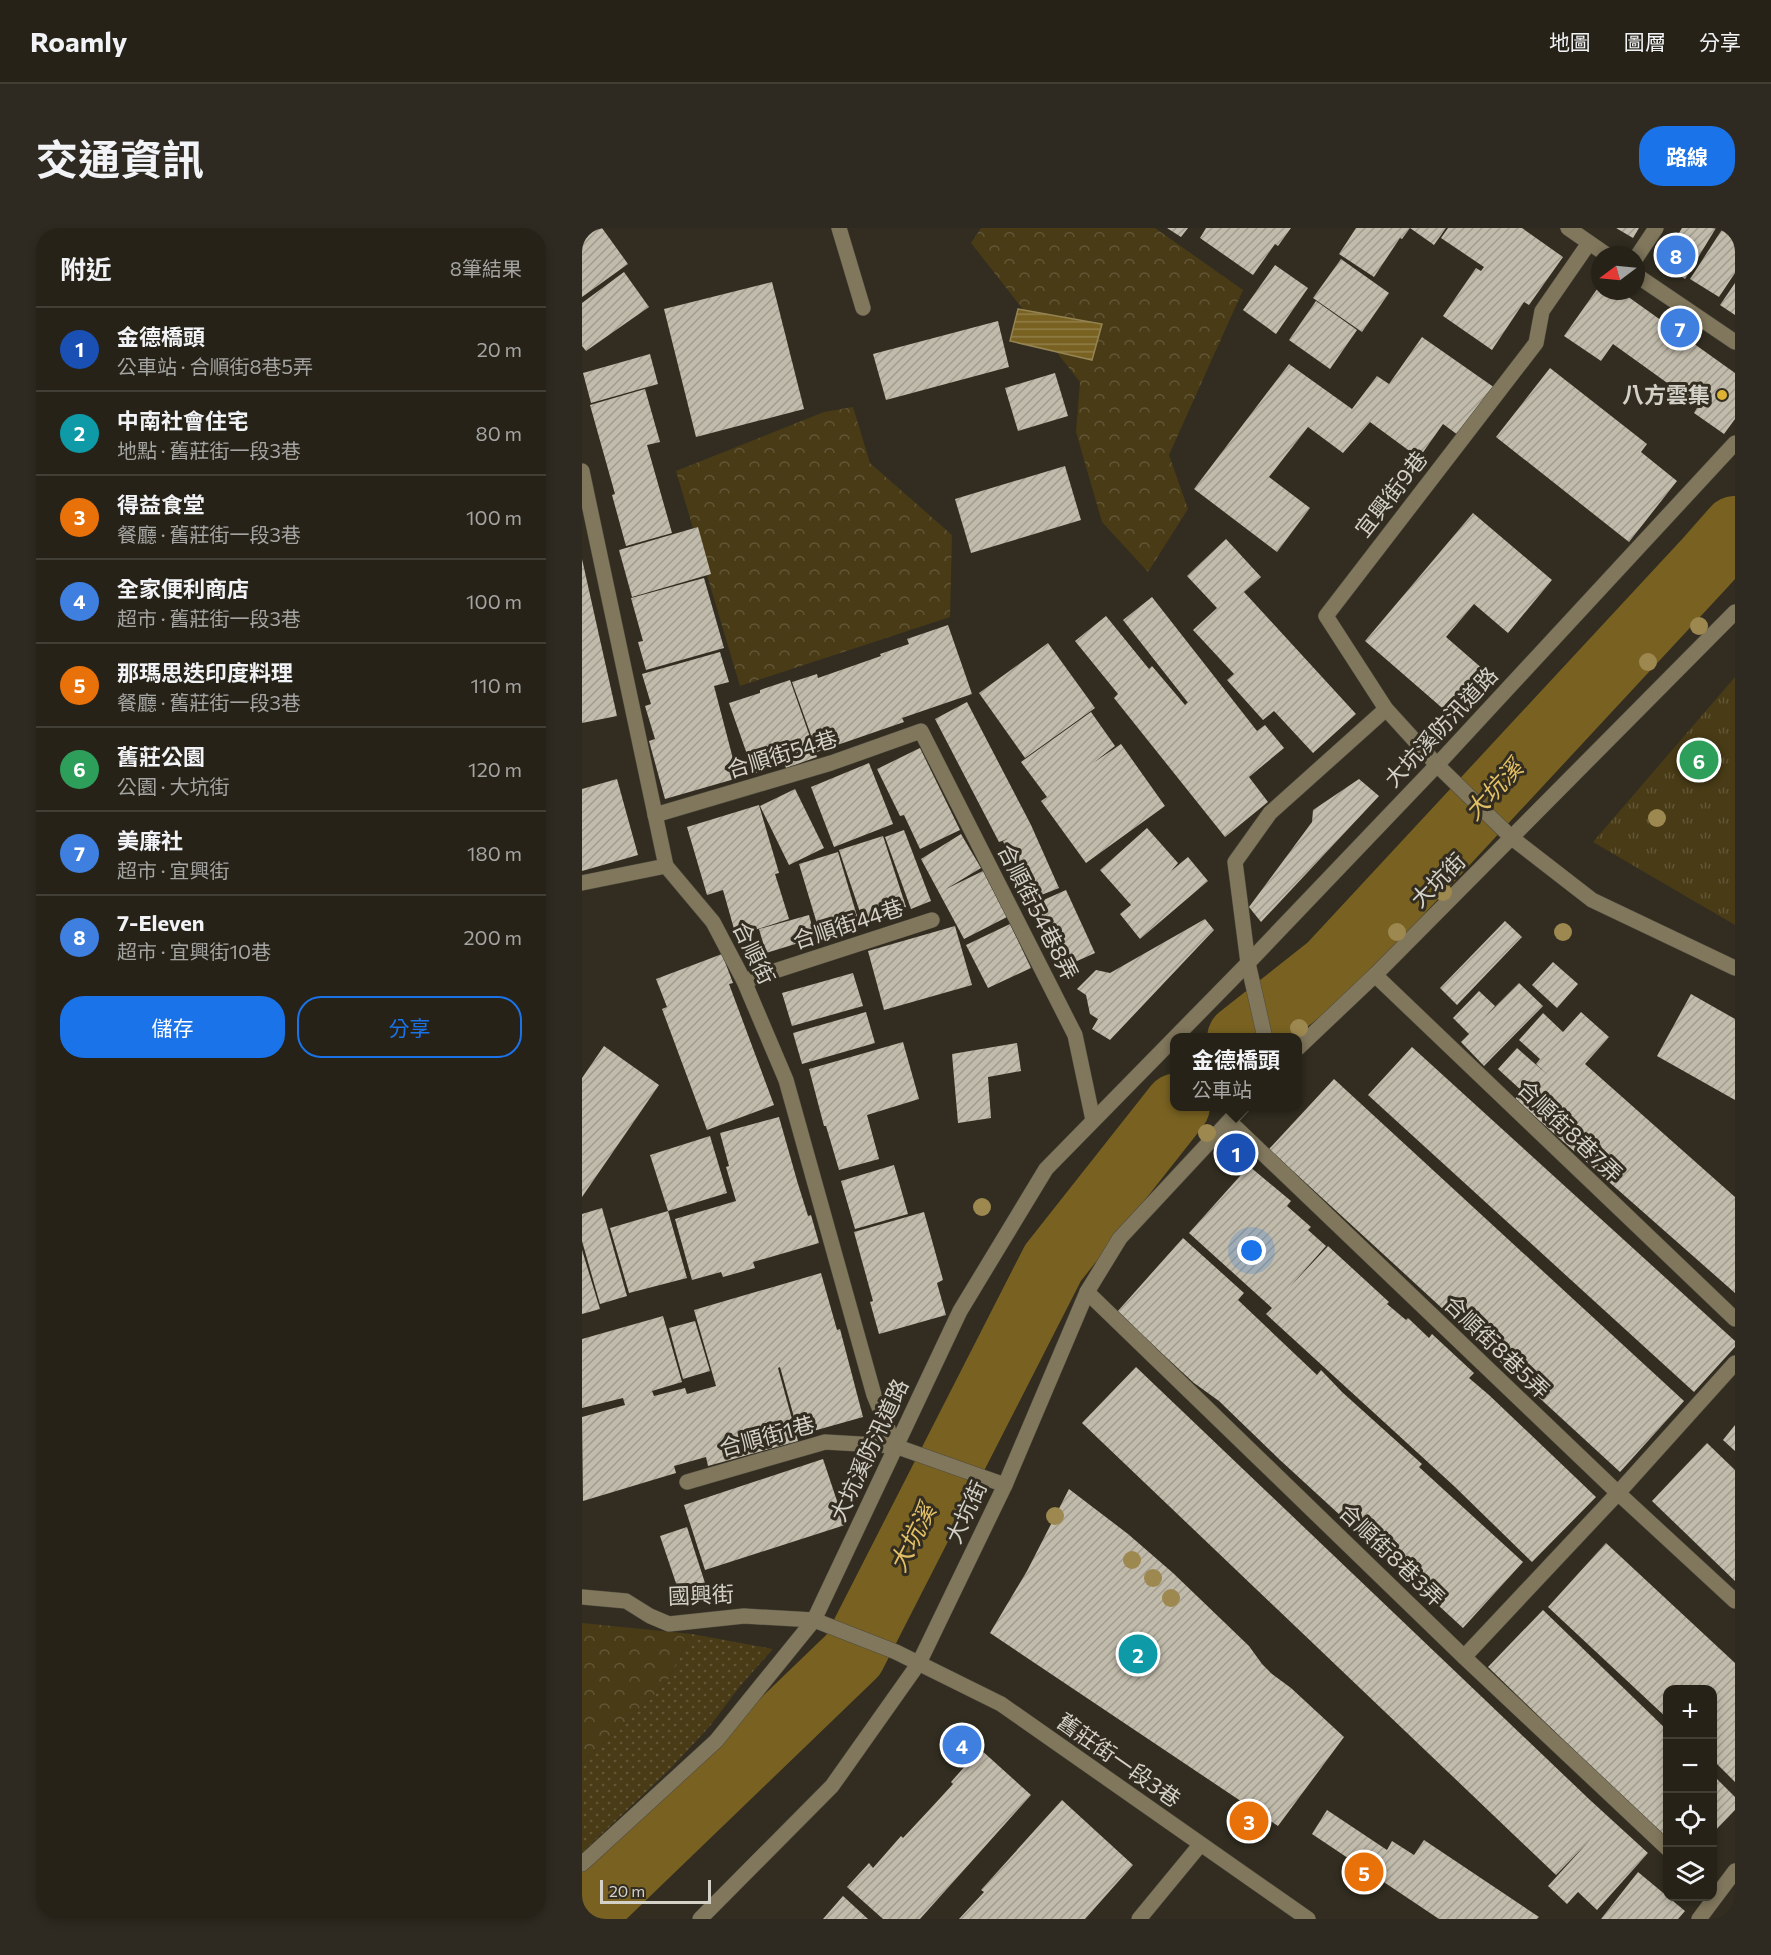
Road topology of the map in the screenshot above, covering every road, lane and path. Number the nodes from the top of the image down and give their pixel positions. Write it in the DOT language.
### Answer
graph roads {
  1 [pos="839,228"];
  2 [pos="1568,228"];
  3 [pos="1656,228"];
  4 [pos="1589,243"];
  5 [pos="1593,246"];
  6 [pos="1644,246"];
  7 [pos="1645,281"];
  8 [pos="863,308"];
  9 [pos="1735,342"];
  10 [pos="1735,443"];
  11 [pos="582,471"];
  12 [pos="1735,612"];
  13 [pos="1386,709"];
  14 [pos="921,731"];
  15 [pos="1437,765"];
  16 [pos="655,815"];
  17 [pos="1512,838"];
  18 [pos="666,866"];
  19 [pos="582,883"];
  20 [pos="932,920"];
  21 [pos="1248,963"];
  22 [pos="1735,968"];
  23 [pos="1375,975"];
  24 [pos="744,981"];
  25 [pos="1179,1033"];
  26 [pos="1264,1033"];
  27 [pos="1170,1042"];
  28 [pos="1302,1044"];
  29 [pos="1240,1111"];
  30 [pos="1093,1120"];
  31 [pos="1230,1122"];
  32 [pos="1087,1292"];
  33 [pos="1735,1319"];
  34 [pos="1735,1363"];
  35 [pos="901,1449"];
  36 [pos="687,1482"];
  37 [pos="1005,1485"];
  38 [pos="1617,1493"];
  39 [pos="582,1597"];
  40 [pos="1735,1600"];
  41 [pos="819,1622"];
  42 [pos="896,1653"];
  43 [pos="1464,1657"];
  44 [pos="920,1663"];
  45 [pos="1200,1845"];
  46 [pos="1665,1847"];
  47 [pos="582,1864"];
  48 [pos="1735,1871"];
  49 [pos="1717,1891"];
  50 [pos="1710,1901"];
  51 [pos="700,1919"];
  52 [pos="1139,1919"];
  53 [pos="1308,1919"];
  54 [pos="1698,1919"];
  1 -- 8 [label="street"];
  2 -- 4 [label="street"];
  3 -- 6 [label="street"];
  4 -- 5 [label="street"];
  4 -- 13 [label="street, 宜興街9巷"];
  7 -- 9 [label="street"];
  10 -- 15 [label="street, 大坑溪防汛道路"];
  11 -- 16 [label="street, 合順街"];
  12 -- 17 [label="street, 大坑街"];
  13 -- 15 [label="street, 宜興街9巷"];
  13 -- 21 [label="street"];
  14 -- 16 [label="street, 合順街54巷"];
  14 -- 30 [label="street, 合順街54巷8弄"];
  15 -- 17 [label="street, 宜興街9巷"];
  15 -- 21 [label="street, 大坑溪防汛道路"];
  16 -- 18 [label="street, 合順街"];
  17 -- 22 [label="street, 宜興街9巷"];
  17 -- 23 [label="street, 大坑街"];
  18 -- 19 [label="street"];
  18 -- 24 [label="street, 合順街"];
  20 -- 24 [label="street, 合順街44巷"];
  21 -- 25 [label="street, 大坑溪防汛道路"];
  21 -- 26 [label="street"];
  23 -- 28 [label="street, 大坑街"];
  23 -- 33 [label="street, 合順街8巷7弄"];
  24 -- 35 [label="street, 合順街"];
  27 -- 30 [label="street, 大坑溪防汛道路"];
  29 -- 31 [label="street, 大坑街"];
  30 -- 35 [label="street, 大坑溪防汛道路"];
  31 -- 32 [label="street, 大坑街"];
  31 -- 38 [label="street, 合順街8巷5弄"];
  32 -- 37 [label="street, 大坑街"];
  32 -- 43 [label="street, 合順街8巷3弄"];
  34 -- 38 [label="street"];
  35 -- 36 [label="street, 合順街1巷"];
  35 -- 37 [label="street, 合順街1巷"];
  35 -- 41 [label="street, 大坑溪防汛道路"];
  37 -- 44 [label="street, 大坑街"];
  38 -- 40 [label="street, 合順街8巷5弄"];
  38 -- 43 [label="street"];
  39 -- 41 [label="street, 國興街"];
  41 -- 42 [label="street, 國興街"];
  41 -- 47 [label="street, 大坑溪防汛道路"];
  42 -- 44 [label="street, 舊莊街一段3巷"];
  43 -- 46 [label="street, 合順街8巷3弄"];
  44 -- 45 [label="street, 舊莊街一段3巷"];
  44 -- 51 [label="street, 大坑街"];
  45 -- 52 [label="street"];
  45 -- 53 [label="street, 舊莊街一段3巷"];
  48 -- 49 [label="street"];
  50 -- 54 [label="street"];
}
